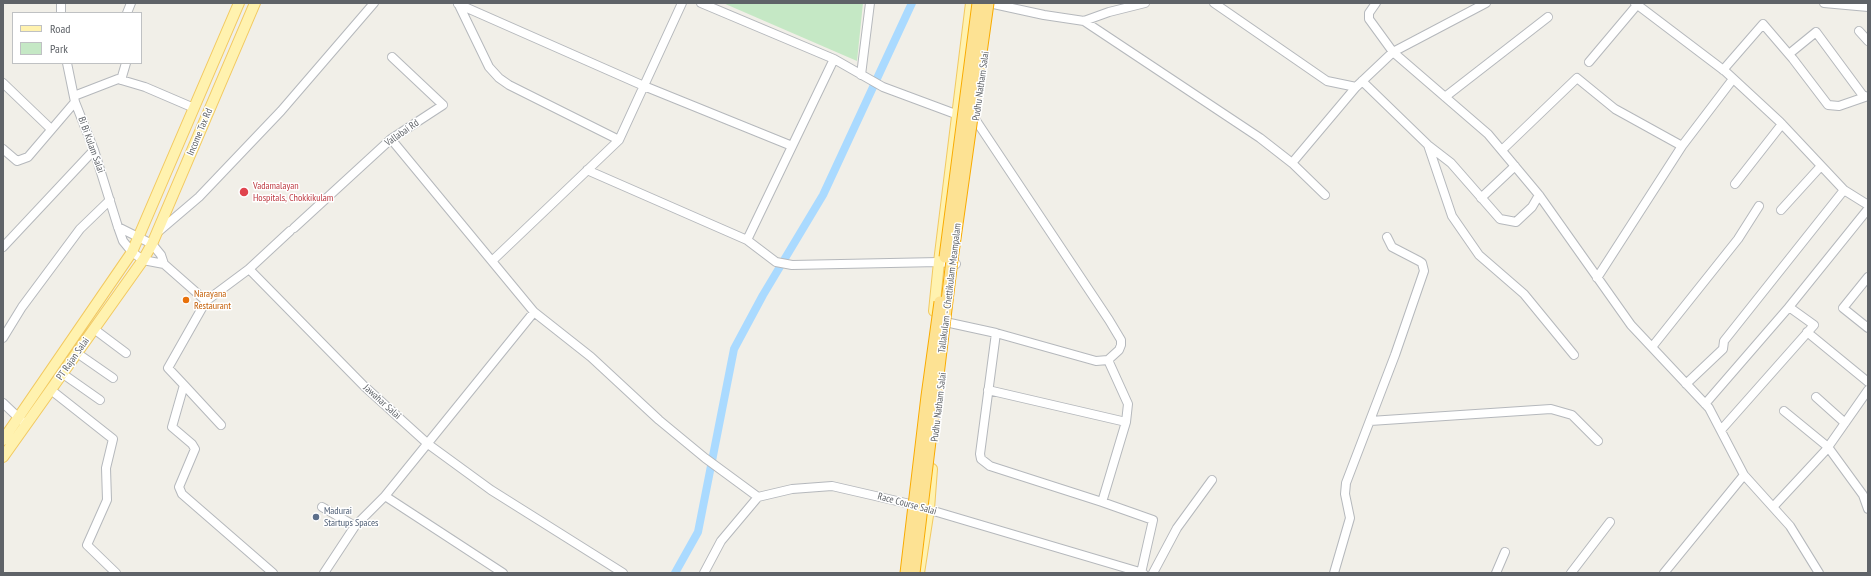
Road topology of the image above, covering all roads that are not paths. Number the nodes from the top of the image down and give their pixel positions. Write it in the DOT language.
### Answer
graph roads {
  1 [pos="239,3"];
  2 [pos="255,3"];
  3 [pos="374,3"];
  4 [pos="682,3"];
  5 [pos="701,3"];
  6 [pos="870,3"];
  7 [pos="971,3"];
  8 [pos="978,3"];
  9 [pos="991,3"];
  10 [pos="1146,3"];
  11 [pos="1214,3"];
  12 [pos="1376,3"];
  13 [pos="1486,3"];
  14 [pos="1824,3"];
  15 [pos="458,4"];
  16 [pos="1636,4"];
  17 [pos="1868,7"];
  18 [pos="1548,17"];
  19 [pos="1084,21"];
  20 [pos="1859,31"];
  21 [pos="1868,41"];
  22 [pos="1393,52"];
  23 [pos="1789,54"];
  24 [pos="392,57"];
  25 [pos="834,60"];
  26 [pos="1589,62"];
  27 [pos="67,64"];
  28 [pos="126,64"];
  29 [pos="1723,70"];
  30 [pos="861,75"];
  31 [pos="1733,79"];
  32 [pos="121,80"];
  33 [pos="3,84"];
  34 [pos="1359,84"];
  35 [pos="644,86"];
  36 [pos="1445,96"];
  37 [pos="1866,96"];
  38 [pos="74,99"];
  39 [pos="194,108"];
  40 [pos="958,114"];
  41 [pos="977,122"];
  42 [pos="1782,124"];
  43 [pos="51,129"];
  44 [pos="391,139"];
  45 [pos="619,140"];
  46 [pos="1428,145"];
  47 [pos="792,146"];
  48 [pos="1682,146"];
  49 [pos="3,149"];
  50 [pos="94,150"];
  51 [pos="1502,150"];
  52 [pos="1292,163"];
  53 [pos="1515,166"];
  54 [pos="1821,166"];
  55 [pos="587,170"];
  56 [pos="1735,184"];
  57 [pos="1844,190"];
  58 [pos="1325,195"];
  59 [pos="1539,195"];
  60 [pos="1481,198"];
  61 [pos="110,200"];
  62 [pos="1868,205"];
  63 [pos="1759,206"];
  64 [pos="1868,209"];
  65 [pos="1780,210"];
  66 [pos="118,226"];
  67 [pos="158,232"];
  68 [pos="139,237"];
  69 [pos="1387,237"];
  70 [pos="747,240"];
  71 [pos="152,244"];
  72 [pos="3,247"];
  73 [pos="132,252"];
  74 [pos="143,260"];
  75 [pos="492,261"];
  76 [pos="939,262"];
  77 [pos="164,264"];
  78 [pos="957,264"];
  79 [pos="249,269"];
  80 [pos="1868,277"];
  81 [pos="1597,278"];
  82 [pos="206,301"];
  83 [pos="1789,307"];
  84 [pos="534,312"];
  85 [pos="950,323"];
  86 [pos="1868,328"];
  87 [pos="94,329"];
  88 [pos="1807,332"];
  89 [pos="996,333"];
  90 [pos="3,338"];
  91 [pos="1652,347"];
  92 [pos="77,353"];
  93 [pos="126,353"];
  94 [pos="1574,355"];
  95 [pos="1108,360"];
  96 [pos="63,374"];
  97 [pos="113,378"];
  98 [pos="1868,382"];
  99 [pos="1686,384"];
  100 [pos="184,385"];
  101 [pos="51,390"];
  102 [pos="988,390"];
  103 [pos="1868,390"];
  104 [pos="1816,397"];
  105 [pos="100,400"];
  106 [pos="3,403"];
  107 [pos="1705,404"];
  108 [pos="1784,411"];
  109 [pos="22,421"];
  110 [pos="1126,422"];
  111 [pos="1370,422"];
  112 [pos="1845,423"];
  113 [pos="221,425"];
  114 [pos="1720,430"];
  115 [pos="3,440"];
  116 [pos="1598,441"];
  117 [pos="428,444"];
  118 [pos="1828,447"];
  119 [pos="3,457"];
  120 [pos="1744,475"];
  121 [pos="1212,480"];
  122 [pos="385,496"];
  123 [pos="758,497"];
  124 [pos="1102,502"];
  125 [pos="910,504"];
  126 [pos="322,507"];
  127 [pos="1773,507"];
  128 [pos="929,509"];
  129 [pos="1868,509"];
  130 [pos="1610,522"];
  131 [pos="355,526"];
  132 [pos="1504,552"];
  133 [pos="116,573"];
  134 [pos="274,573"];
  135 [pos="324,573"];
  136 [pos="503,573"];
  137 [pos="623,573"];
  138 [pos="704,573"];
  139 [pos="900,573"];
  140 [pos="906,573"];
  141 [pos="914,573"];
  142 [pos="919,573"];
  143 [pos="1142,573"];
  144 [pos="1153,573"];
  145 [pos="1334,573"];
  146 [pos="1496,573"];
  147 [pos="1571,573"];
  148 [pos="1664,573"];
  149 [pos="1819,573"];
  1 -- 39 [label="main road, Income Tax Rd"];
  2 -- 67 [label="main road, Income Tax Rd"];
  3 -- 67 [label="street"];
  4 -- 35 [label="street"];
  5 -- 25 [label="street"];
  6 -- 30 [label="street"];
  7 -- 40 [label="main road, Pudhu Natham Salai"];
  8 -- 140 [label="highway, Tallakulam - Chettikulam Meampalam, bridge"];
  9 -- 19 [label="street"];
  9 -- 41 [label="main road, Pudhu Natham Salai"];
  9 -- 141 [label="highway, Tallakulam - Chettikulam Meampalam, bridge"];
  10 -- 19 [label="street"];
  11 -- 34 [label="street"];
  12 -- 22 [label="street"];
  13 -- 22 [label="street"];
  14 -- 17 [label="street"];
  15 -- 35 [label="street"];
  15 -- 45 [label="street"];
  16 -- 26 [label="street"];
  16 -- 29 [label="street"];
  18 -- 36 [label="street"];
  19 -- 52 [label="street"];
  20 -- 21 [label="street"];
  22 -- 34 [label="street"];
  22 -- 36 [label="street"];
  23 -- 29 [label="street"];
  23 -- 37 [label="street"];
  23 -- 37 [label="street"];
  24 -- 44 [label="street, Vallabai Rd"];
  25 -- 30 [label="street"];
  25 -- 47 [label="street"];
  27 -- 38 [label="street, Bi Bi Kulam Salai"];
  28 -- 32 [label="street"];
  29 -- 31 [label="street"];
  30 -- 40 [label="street"];
  31 -- 42 [label="street"];
  31 -- 48 [label="street"];
  32 -- 38 [label="street"];
  32 -- 39 [label="street"];
  33 -- 43 [label="street"];
  34 -- 46 [label="street"];
  34 -- 52 [label="street"];
  35 -- 45 [label="street"];
  35 -- 47 [label="street"];
  36 -- 51 [label="street"];
  38 -- 43 [label="street"];
  38 -- 50 [label="street, Bi Bi Kulam Salai"];
  39 -- 68 [label="main road, Income Tax Rd"];
  40 -- 41 [label="street"];
  40 -- 76 [label="main road, Pudhu Natham Salai"];
  41 -- 78 [label="main road, Pudhu Natham Salai"];
  41 -- 95 [label="street"];
  42 -- 54 [label="street"];
  42 -- 56 [label="street"];
  43 -- 49 [label="street"];
  44 -- 75 [label="street"];
  44 -- 79 [label="street, Vallabai Rd"];
  45 -- 55 [label="street"];
  46 -- 60 [label="street"];
  46 -- 94 [label="street"];
  47 -- 70 [label="street"];
  48 -- 51 [label="street"];
  48 -- 81 [label="street"];
  50 -- 61 [label="street, Bi Bi Kulam Salai"];
  50 -- 72 [label="street"];
  51 -- 53 [label="street"];
  52 -- 58 [label="street"];
  53 -- 59 [label="street"];
  53 -- 60 [label="street"];
  54 -- 57 [label="street"];
  54 -- 65 [label="street"];
  55 -- 70 [label="street"];
  55 -- 75 [label="street"];
  57 -- 62 [label="street"];
  57 -- 99 [label="street"];
  59 -- 60 [label="street"];
  59 -- 81 [label="street"];
  61 -- 66 [label="street, Bi Bi Kulam Salai"];
  61 -- 90 [label="street"];
  63 -- 91 [label="street"];
  64 -- 83 [label="street"];
  66 -- 68 [label="street"];
  66 -- 73 [label="street, Bi Bi Kulam Salai"];
  67 -- 71 [label="main road, Income Tax Rd"];
  68 -- 71 [label="street"];
  68 -- 73 [label="main road, Income Tax Rd"];
  69 -- 111 [label="street"];
  70 -- 76 [label="street"];
  71 -- 74 [label="main road, Income Tax Rd"];
  71 -- 77 [label="street"];
  73 -- 74 [label="street, Bi Bi Kulam Salai"];
  73 -- 109 [label="main road, PT Rajan Salai"];
  74 -- 77 [label="street"];
  74 -- 87 [label="main road, PT Rajan Salai"];
  75 -- 84 [label="street"];
  76 -- 78 [label="street"];
  76 -- 125 [label="main road, Pudhu Natham Salai"];
  77 -- 82 [label="street"];
  78 -- 85 [label="main road, Pudhu Natham Salai"];
  79 -- 82 [label="street"];
  79 -- 117 [label="street, Jawahar Salai"];
  80 -- 86 [label="street"];
  81 -- 91 [label="street"];
  82 -- 100 [label="street"];
  83 -- 88 [label="street"];
  83 -- 107 [label="street"];
  84 -- 117 [label="street"];
  84 -- 123 [label="street"];
  85 -- 89 [label="street"];
  85 -- 128 [label="main road, Pudhu Natham Salai"];
  87 -- 92 [label="main road, PT Rajan Salai"];
  87 -- 93 [label="street"];
  88 -- 98 [label="street"];
  88 -- 114 [label="street"];
  89 -- 95 [label="street"];
  89 -- 102 [label="street"];
  91 -- 99 [label="street"];
  92 -- 96 [label="main road, PT Rajan Salai"];
  92 -- 97 [label="street"];
  95 -- 110 [label="street"];
  96 -- 101 [label="main road, PT Rajan Salai"];
  96 -- 105 [label="street"];
  99 -- 107 [label="street"];
  100 -- 113 [label="street"];
  100 -- 134 [label="street"];
  101 -- 109 [label="main road, PT Rajan Salai"];
  101 -- 133 [label="street"];
  102 -- 110 [label="street"];
  102 -- 124 [label="street"];
  103 -- 112 [label="street"];
  104 -- 112 [label="street"];
  106 -- 109 [label="street"];
  107 -- 114 [label="street"];
  108 -- 118 [label="street"];
  109 -- 115 [label="main road, PT Rajan Salai"];
  109 -- 119 [label="main road, PT Rajan Salai"];
  110 -- 124 [label="street"];
  111 -- 116 [label="street"];
  111 -- 145 [label="street"];
  112 -- 118 [label="street"];
  114 -- 120 [label="street"];
  117 -- 122 [label="street"];
  117 -- 137 [label="street, Jawahar Salai"];
  118 -- 127 [label="street"];
  118 -- 129 [label="street"];
  120 -- 127 [label="street"];
  120 -- 148 [label="street"];
  121 -- 144 [label="street"];
  122 -- 131 [label="street"];
  122 -- 136 [label="street"];
  123 -- 125 [label="street, Race Course Salai"];
  123 -- 138 [label="street"];
  124 -- 143 [label="street"];
  125 -- 128 [label="street, Race Course Salai"];
  125 -- 139 [label="main road, Pudhu Natham Salai"];
  126 -- 131 [label="street"];
  127 -- 149 [label="street"];
  128 -- 142 [label="main road, Pudhu Natham Salai"];
  128 -- 143 [label="street, Race Course Salai"];
  130 -- 147 [label="street"];
  131 -- 135 [label="street"];
  132 -- 146 [label="street"];
}
